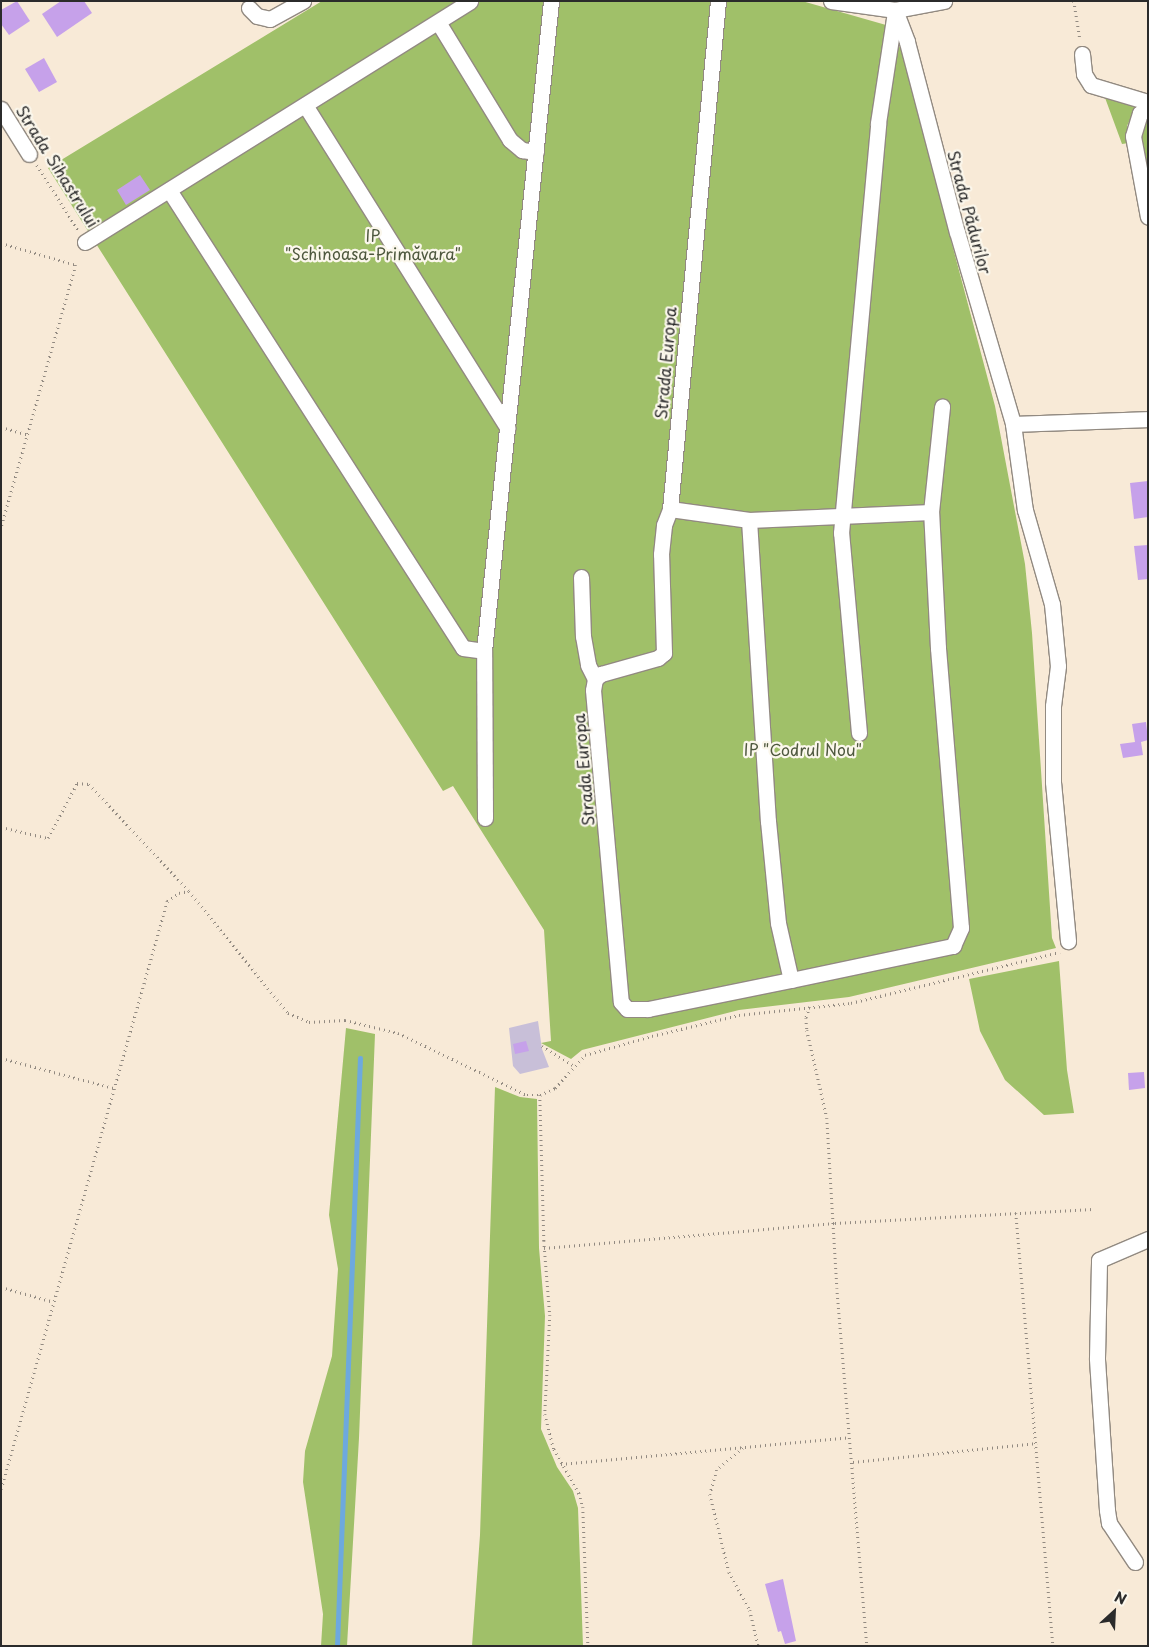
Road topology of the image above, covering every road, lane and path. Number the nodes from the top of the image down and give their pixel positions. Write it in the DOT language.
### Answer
graph roads {
  1 [pos="303,1"];
  2 [pos="470,1"];
  3 [pos="552,1"];
  4 [pos="718,1"];
  5 [pos="832,1"];
  6 [pos="944,1"];
  7 [pos="1074,1"];
  8 [pos="249,8"];
  9 [pos="895,10"];
  10 [pos="438,22"];
  11 [pos="1082,54"];
  12 [pos="1148,102"];
  13 [pos="305,105"];
  14 [pos="1,109"];
  15 [pos="1148,109"];
  16 [pos="536,152"];
  17 [pos="30,154"];
  18 [pos="169,190"];
  19 [pos="1148,215"];
  20 [pos="85,242"];
  21 [pos="1,243"];
  22 [pos="942,407"];
  23 [pos="1148,419"];
  24 [pos="1013,424"];
  25 [pos="1,427"];
  26 [pos="508,428"];
  27 [pos="29,435"];
  28 [pos="670,509"];
  29 [pos="931,512"];
  30 [pos="842,516"];
  31 [pos="750,520"];
  32 [pos="1,528"];
  33 [pos="581,577"];
  34 [pos="484,651"];
  35 [pos="595,679"];
  36 [pos="859,733"];
  37 [pos="485,818"];
  38 [pos="1,827"];
  39 [pos="189,892"];
  40 [pos="1068,941"];
  41 [pos="791,980"];
  42 [pos="810,1007"];
  43 [pos="542,1046"];
  44 [pos="1,1058"];
  45 [pos="573,1065"];
  46 [pos="114,1088"];
  47 [pos="540,1094"];
  48 [pos="1093,1209"];
  49 [pos="1016,1213"];
  50 [pos="835,1222"];
  51 [pos="1148,1239"];
  52 [pos="544,1248"];
  53 [pos="1,1287"];
  54 [pos="54,1302"];
  55 [pos="850,1437"];
  56 [pos="1037,1443"];
  57 [pos="744,1447"];
  58 [pos="852,1462"];
  59 [pos="561,1464"];
  60 [pos="1,1489"];
  61 [pos="1135,1562"];
  62 [pos="588,1646"];
  63 [pos="758,1646"];
  64 [pos="867,1646"];
  65 [pos="1053,1646"];
  1 -- 8 [label="street"];
  2 -- 10 [label="street"];
  3 -- 16 [label="street"];
  4 -- 28 [label="street, Strada Europa"];
  5 -- 9 [label="street"];
  6 -- 9 [label="street"];
  7 -- 11 [label="path"];
  9 -- 24 [label="street, Strada Pădurilor"];
  9 -- 30 [label="street"];
  10 -- 13 [label="street"];
  10 -- 16 [label="street"];
  11 -- 12 [label="street"];
  13 -- 18 [label="street"];
  13 -- 26 [label="street"];
  14 -- 17 [label="street, Strada Sihastrului"];
  15 -- 19 [label="street"];
  16 -- 26 [label="street"];
  17 -- 20 [label="path, Strada Sihastrului"];
  18 -- 20 [label="street"];
  18 -- 34 [label="street"];
  21 -- 27 [label="path"];
  22 -- 29 [label="street"];
  23 -- 24 [label="street"];
  24 -- 40 [label="street, Strada Pădurilor"];
  25 -- 27 [label="path"];
  26 -- 34 [label="street"];
  27 -- 32 [label="path"];
  28 -- 31 [label="street"];
  28 -- 35 [label="street, Strada Europa"];
  29 -- 30 [label="street"];
  29 -- 41 [label="street"];
  30 -- 31 [label="street"];
  30 -- 36 [label="street"];
  31 -- 41 [label="street"];
  33 -- 35 [label="street, Strada Europa"];
  34 -- 37 [label="street"];
  35 -- 41 [label="street, Strada Europa"];
  38 -- 39 [label="path"];
  39 -- 46 [label="path"];
  39 -- 47 [label="path"];
  40 -- 42 [label="path"];
  42 -- 45 [label="path"];
  42 -- 50 [label="path"];
  43 -- 45 [label="path"];
  44 -- 46 [label="path"];
  45 -- 47 [label="path"];
  46 -- 54 [label="path"];
  47 -- 52 [label="path"];
  48 -- 49 [label="path"];
  49 -- 50 [label="path"];
  49 -- 56 [label="path"];
  50 -- 52 [label="path"];
  50 -- 55 [label="path"];
  51 -- 61 [label="street"];
  52 -- 59 [label="path"];
  53 -- 54 [label="path"];
  54 -- 60 [label="path"];
  55 -- 57 [label="path"];
  55 -- 58 [label="path"];
  56 -- 58 [label="path"];
  56 -- 65 [label="path"];
  57 -- 59 [label="path"];
  57 -- 63 [label="path"];
  58 -- 64 [label="path"];
  59 -- 62 [label="path"];
}
